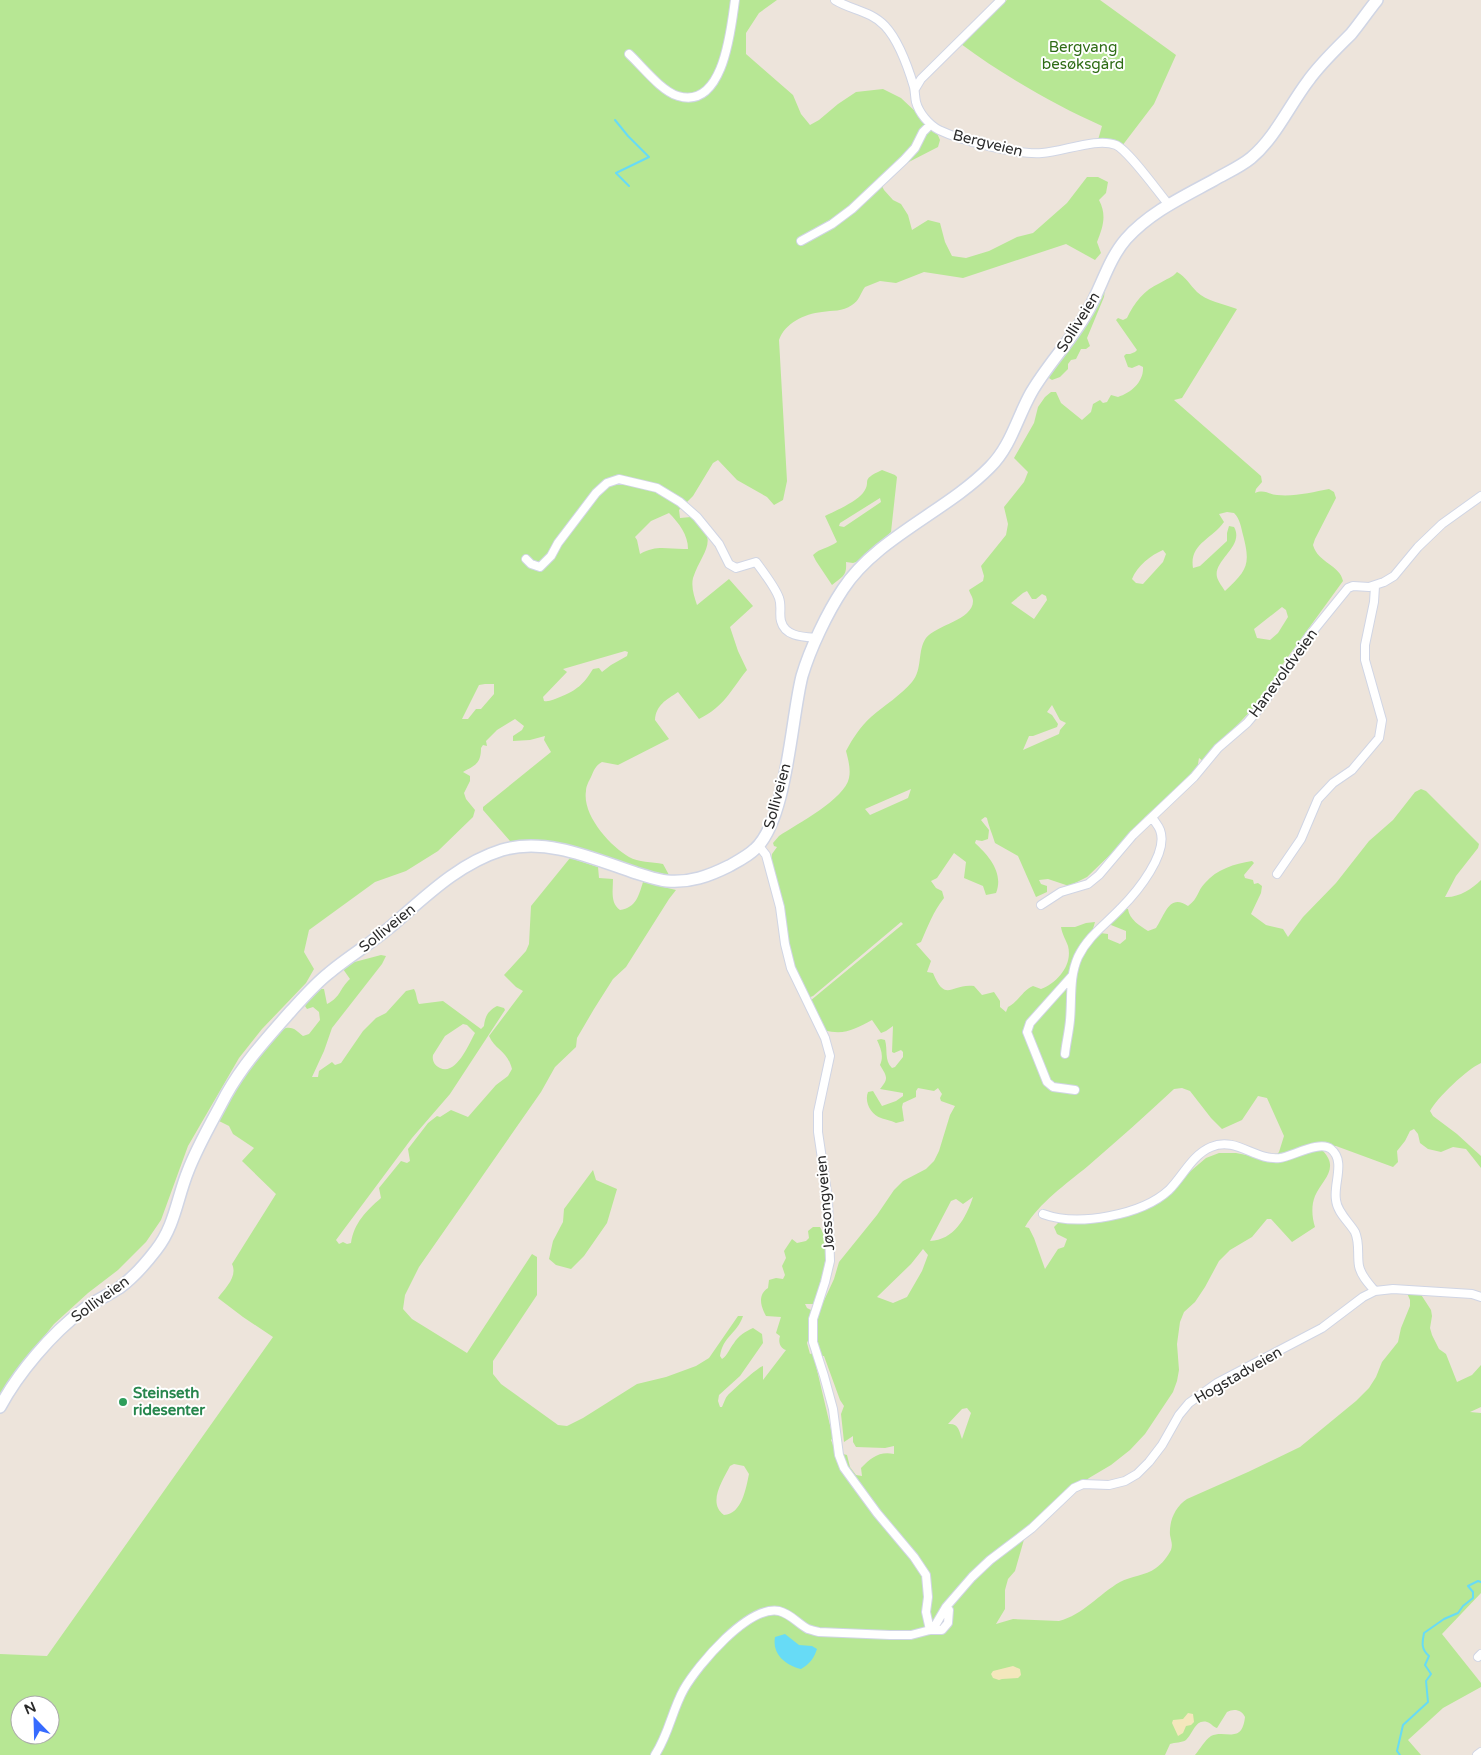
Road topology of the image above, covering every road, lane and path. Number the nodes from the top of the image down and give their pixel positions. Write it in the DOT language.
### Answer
graph roads {
  1 [pos="735,0"];
  2 [pos="835,0"];
  3 [pos="1001,0"];
  4 [pos="1377,0"];
  5 [pos="629,54"];
  6 [pos="915,88"];
  7 [pos="930,125"];
  8 [pos="1168,205"];
  9 [pos="801,241"];
  10 [pos="1481,496"];
  11 [pos="526,560"];
  12 [pos="1375,586"];
  13 [pos="817,638"];
  14 [pos="1152,817"];
  15 [pos="759,846"];
  16 [pos="1276,874"];
  17 [pos="1041,905"];
  18 [pos="1072,976"];
  19 [pos="1065,1054"];
  20 [pos="1075,1090"];
  21 [pos="1043,1214"];
  22 [pos="1375,1291"];
  23 [pos="1481,1297"];
  24 [pos="0,1407"];
  25 [pos="930,1630"];
  26 [pos="1481,1752"];
  27 [pos="655,1755"];
  28 [pos="1477,1755"];
  1 -- 5 [label="street"];
  2 -- 6 [label="street"];
  3 -- 6 [label="street"];
  4 -- 8 [label="street, Solliveien"];
  6 -- 7 [label="street"];
  7 -- 8 [label="street, Bergveien"];
  7 -- 9 [label="street"];
  8 -- 13 [label="street, Solliveien"];
  10 -- 12 [label="street, Hanevoldveien"];
  11 -- 13 [label="street"];
  12 -- 14 [label="street, Hanevoldveien"];
  12 -- 16 [label="street"];
  13 -- 15 [label="street, Solliveien"];
  14 -- 17 [label="street, Hanevoldveien"];
  14 -- 18 [label="street"];
  15 -- 24 [label="street, Solliveien"];
  15 -- 25 [label="street, Jøssongveien"];
  18 -- 19 [label="street"];
  18 -- 20 [label="street"];
  21 -- 22 [label="street"];
  22 -- 23 [label="street, Hogstadveien"];
  22 -- 25 [label="street, Hogstadveien"];
  25 -- 27 [label="street"];
  26 -- 28 [label="street"];
}
